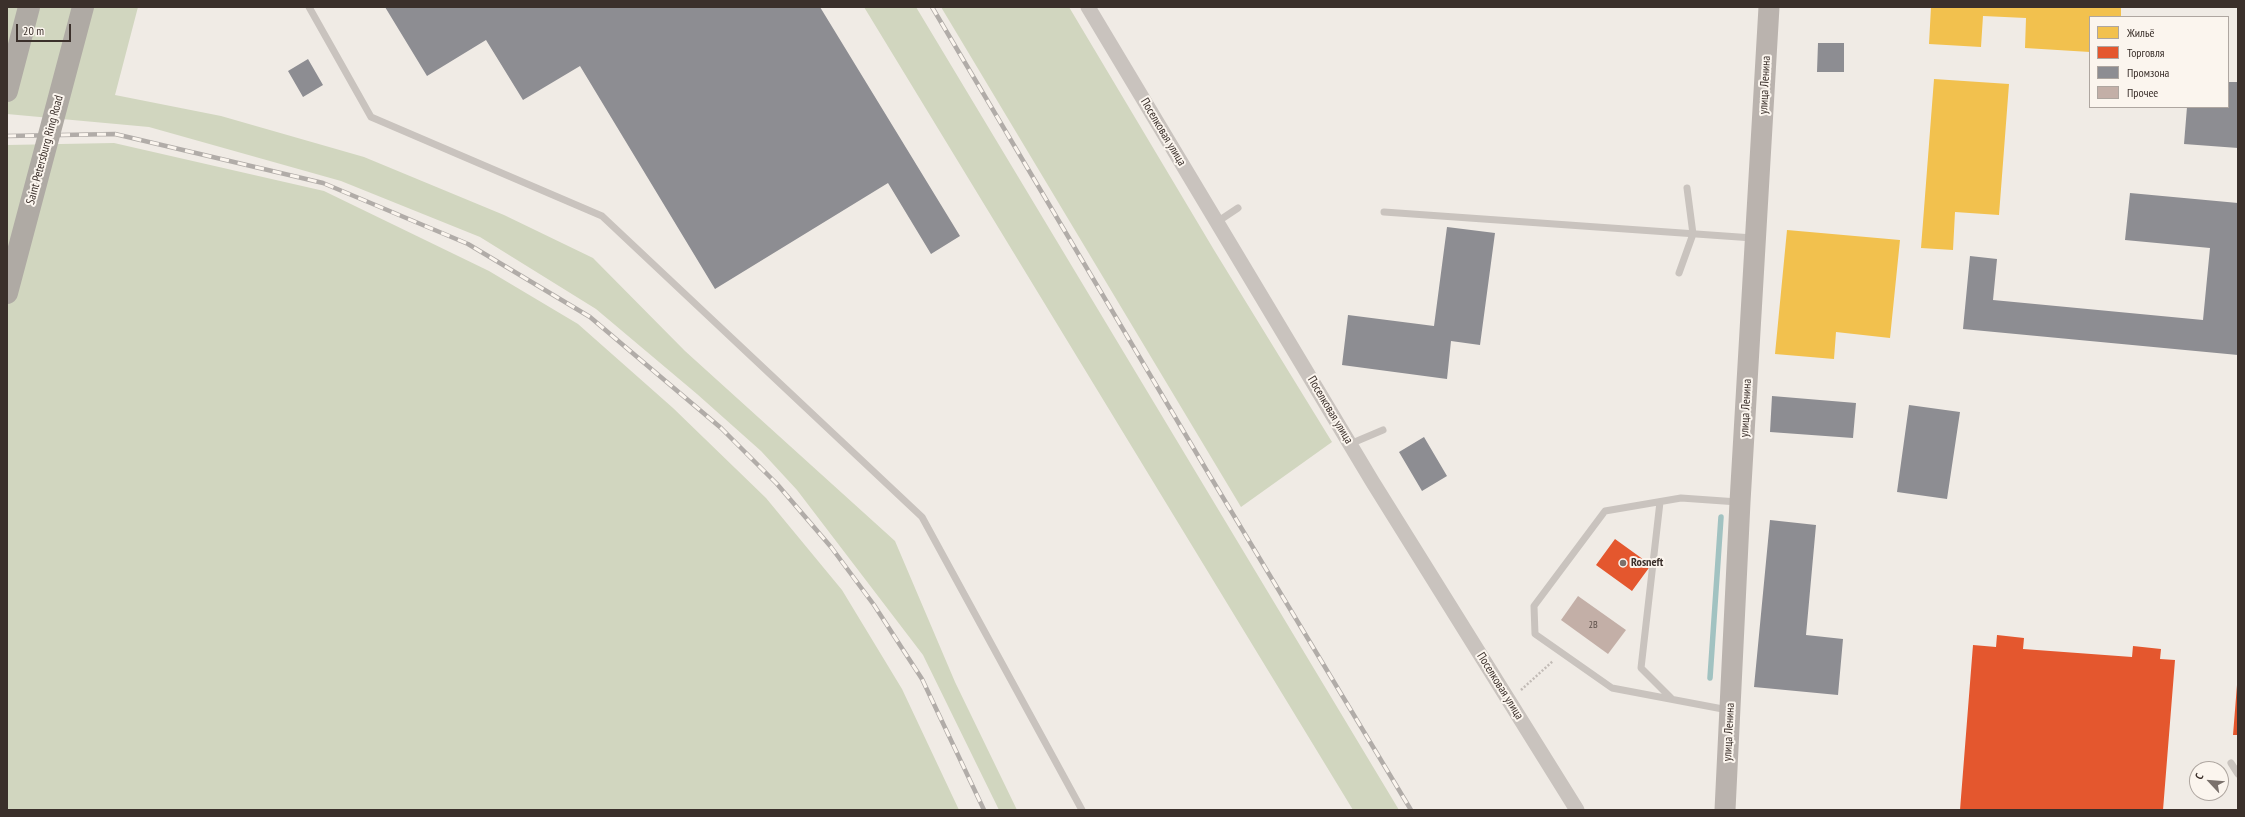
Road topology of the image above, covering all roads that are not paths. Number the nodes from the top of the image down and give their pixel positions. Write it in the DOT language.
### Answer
graph roads {
  1 [pos="29,7"];
  2 [pos="83,7"];
  3 [pos="309,7"];
  4 [pos="1088,7"];
  5 [pos="1770,7"];
  6 [pos="7,92"];
  7 [pos="1687,188"];
  8 [pos="1238,208"];
  9 [pos="1384,212"];
  10 [pos="1217,222"];
  11 [pos="1693,234"];
  12 [pos="1756,238"];
  13 [pos="1679,273"];
  14 [pos="7,293"];
  15 [pos="1383,430"];
  16 [pos="1350,444"];
  17 [pos="1660,502"];
  18 [pos="1740,502"];
  19 [pos="1671,698"];
  20 [pos="1731,710"];
  21 [pos="2231,763"];
  22 [pos="2238,774"];
  23 [pos="1082,810"];
  24 [pos="1577,810"];
  25 [pos="1725,810"];
  1 -- 6 [label="highway"];
  2 -- 14 [label="highway, Saint Petersburg Ring Road, bridge"];
  3 -- 23 [label="lane"];
  4 -- 10 [label="street, Поселковая улица"];
  5 -- 12 [label="street, улица Ленина"];
  7 -- 11 [label="lane"];
  8 -- 10 [label="lane"];
  9 -- 11 [label="lane"];
  10 -- 16 [label="street, Поселковая улица"];
  11 -- 12 [label="lane"];
  11 -- 13 [label="lane"];
  12 -- 18 [label="street, улица Ленина"];
  15 -- 16 [label="lane"];
  16 -- 24 [label="street, Поселковая улица"];
  17 -- 18 [label="lane"];
  17 -- 19 [label="lane"];
  17 -- 19 [label="lane"];
  18 -- 20 [label="street, улица Ленина"];
  19 -- 20 [label="lane"];
  20 -- 25 [label="street, улица Ленина"];
  21 -- 22 [label="lane"];
}
